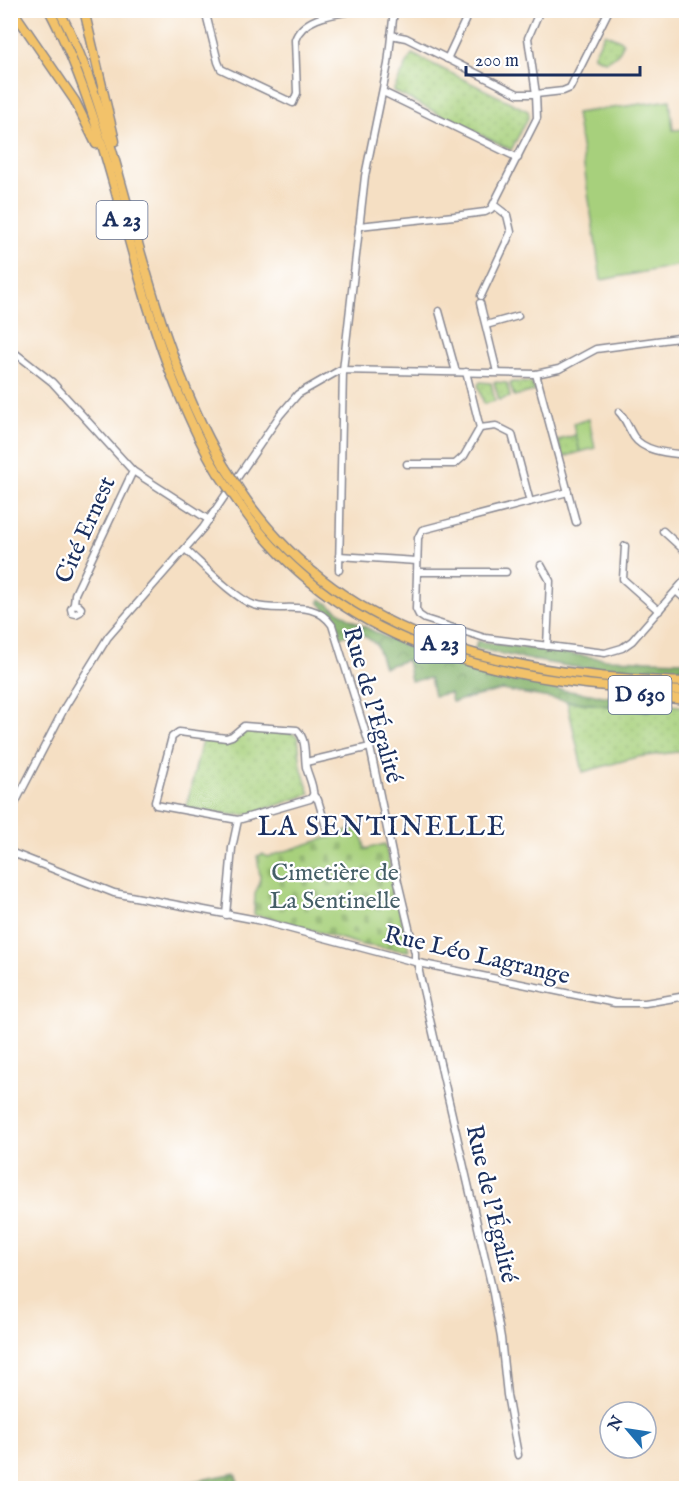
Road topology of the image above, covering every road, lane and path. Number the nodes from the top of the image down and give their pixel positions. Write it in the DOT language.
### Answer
graph roads {
  1 [pos="49,10"];
  2 [pos="59,10"];
  3 [pos="84,10"];
  4 [pos="205,10"];
  5 [pos="358,10"];
  6 [pos="394,10"];
  7 [pos="470,10"];
  8 [pos="540,10"];
  9 [pos="609,10"];
  10 [pos="13,19"];
  11 [pos="391,35"];
  12 [pos="447,58"];
  13 [pos="383,92"];
  14 [pos="536,94"];
  15 [pos="518,158"];
  16 [pos="107,167"];
  17 [pos="123,191"];
  18 [pos="494,205"];
  19 [pos="359,226"];
  20 [pos="439,311"];
  21 [pos="518,316"];
  22 [pos="486,325"];
  23 [pos="687,338"];
  24 [pos="10,349"];
  25 [pos="343,369"];
  26 [pos="456,372"];
  27 [pos="466,372"];
  28 [pos="497,372"];
  29 [pos="536,374"];
  30 [pos="619,412"];
  31 [pos="480,428"];
  32 [pos="687,455"];
  33 [pos="406,464"];
  34 [pos="221,469"];
  35 [pos="133,471"];
  36 [pos="568,492"];
  37 [pos="242,502"];
  38 [pos="530,502"];
  39 [pos="209,520"];
  40 [pos="576,522"];
  41 [pos="663,531"];
  42 [pos="625,546"];
  43 [pos="185,549"];
  44 [pos="687,552"];
  45 [pos="339,556"];
  46 [pos="417,561"];
  47 [pos="541,565"];
  48 [pos="339,570"];
  49 [pos="417,572"];
  50 [pos="506,572"];
  51 [pos="687,579"];
  52 [pos="676,591"];
  53 [pos="687,600"];
  54 [pos="74,604"];
  55 [pos="659,610"];
  56 [pos="547,646"];
  57 [pos="687,682"];
  58 [pos="595,685"];
  59 [pos="687,691"];
  60 [pos="687,700"];
  61 [pos="370,747"];
  62 [pos="306,762"];
  63 [pos="314,795"];
  64 [pos="10,813"];
  65 [pos="238,820"];
  66 [pos="327,830"];
  67 [pos="10,852"];
  68 [pos="226,915"];
  69 [pos="417,963"];
  70 [pos="687,996"];
  71 [pos="518,1455"];
  1 -- 16 [label="highway, A 23"];
  2 -- 17 [label="highway, A 23"];
  3 -- 17 [label="highway"];
  4 -- 5 [label="street"];
  6 -- 11 [label="street"];
  7 -- 12 [label="street"];
  8 -- 14 [label="street"];
  9 -- 14 [label="street"];
  10 -- 16 [label="highway"];
  11 -- 12 [label="street"];
  11 -- 13 [label="street"];
  12 -- 14 [label="street"];
  13 -- 15 [label="street"];
  13 -- 19 [label="street"];
  14 -- 15 [label="street"];
  15 -- 18 [label="street"];
  16 -- 34 [label="highway, A 23"];
  17 -- 34 [label="highway, A 23"];
  18 -- 19 [label="street"];
  18 -- 22 [label="street"];
  19 -- 25 [label="street"];
  20 -- 26 [label="street"];
  21 -- 22 [label="street"];
  22 -- 28 [label="street"];
  23 -- 29 [label="street"];
  24 -- 35 [label="street"];
  25 -- 26 [label="street"];
  25 -- 39 [label="street"];
  25 -- 45 [label="street"];
  26 -- 27 [label="street"];
  27 -- 28 [label="street"];
  27 -- 31 [label="street"];
  28 -- 29 [label="street"];
  29 -- 36 [label="street"];
  30 -- 32 [label="street"];
  31 -- 33 [label="street"];
  31 -- 38 [label="street"];
  34 -- 37 [label="highway, A 23, bridge"];
  35 -- 39 [label="street"];
  35 -- 54 [label="street, Cité Ernest"];
  36 -- 38 [label="street"];
  36 -- 40 [label="street"];
  37 -- 57 [label="highway, A 23"];
  37 -- 58 [label="highway, A 23"];
  38 -- 46 [label="street"];
  39 -- 43 [label="street"];
  41 -- 44 [label="street"];
  42 -- 55 [label="street"];
  43 -- 61 [label="street, Rue de l'Égalité"];
  43 -- 64 [label="street"];
  45 -- 46 [label="street"];
  45 -- 48 [label="street"];
  46 -- 49 [label="street"];
  47 -- 56 [label="street"];
  49 -- 50 [label="street"];
  49 -- 56 [label="street"];
  51 -- 52 [label="street"];
  52 -- 53 [label="street"];
  52 -- 55 [label="street"];
  55 -- 56 [label="street"];
  58 -- 59 [label="highway, A 23"];
  58 -- 60 [label="highway, D 630"];
  61 -- 62 [label="street"];
  61 -- 69 [label="street, Rue de l'Égalité"];
  62 -- 63 [label="street"];
  62 -- 65 [label="street"];
  63 -- 65 [label="street"];
  63 -- 66 [label="street"];
  65 -- 68 [label="street"];
  67 -- 68 [label="street, Rue Léo Lagrange"];
  68 -- 69 [label="street, Rue Léo Lagrange"];
  69 -- 70 [label="street, Rue Léo Lagrange"];
  69 -- 71 [label="street, Rue de l'Égalité"];
}
